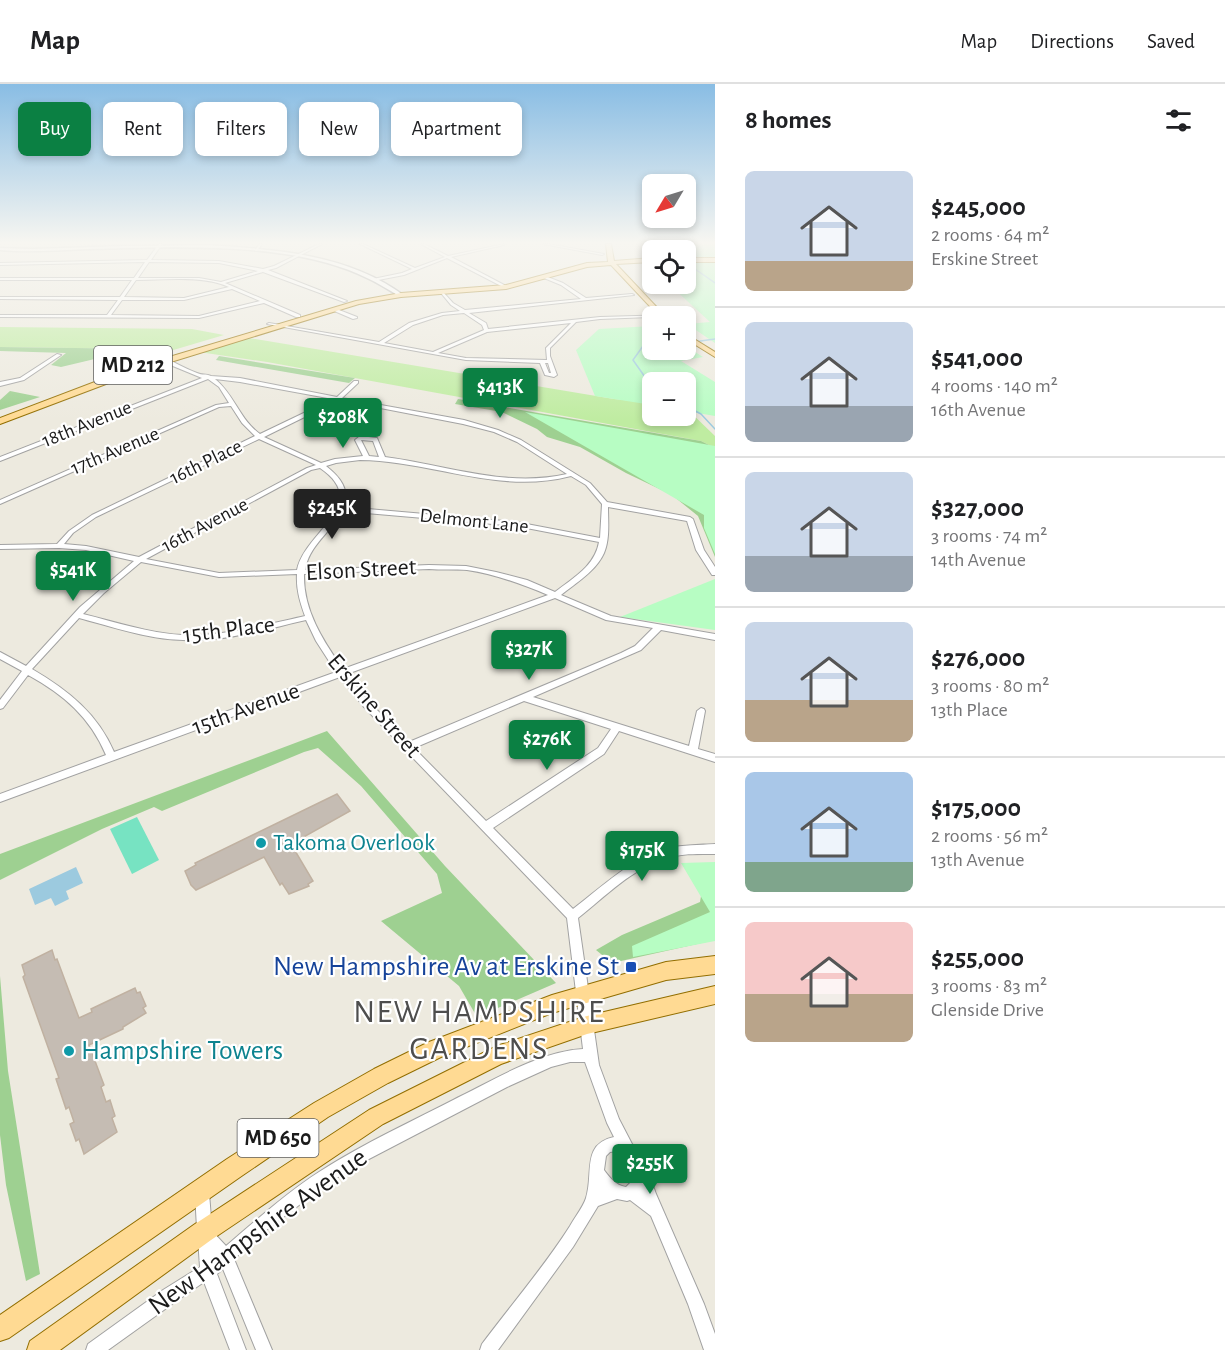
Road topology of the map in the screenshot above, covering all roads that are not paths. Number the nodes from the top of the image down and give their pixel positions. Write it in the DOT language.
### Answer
graph roads {
  1 [pos="118,303"];
  2 [pos="257,303"];
  3 [pos="270,303"];
  4 [pos="338,303"];
  5 [pos="355,303"];
  6 [pos="452,303"];
  7 [pos="543,303"];
  8 [pos="334,309"];
  9 [pos="464,311"];
  10 [pos="298,315"];
  11 [pos="0,316"];
  12 [pos="108,317"];
  13 [pos="642,317"];
  14 [pos="355,318"];
  15 [pos="575,321"];
  16 [pos="272,326"];
  17 [pos="486,331"];
  18 [pos="696,343"];
  19 [pos="379,344"];
  20 [pos="434,353"];
  21 [pos="59,355"];
  22 [pos="715,355"];
  23 [pos="164,358"];
  24 [pos="542,362"];
  25 [pos="550,362"];
  26 [pos="209,377"];
  27 [pos="356,382"];
  28 [pos="1,386"];
  29 [pos="339,398"];
  30 [pos="232,404"];
  31 [pos="0,416"];
  32 [pos="0,421"];
  33 [pos="258,437"];
  34 [pos="367,458"];
  35 [pos="382,458"];
  36 [pos="0,459"];
  37 [pos="318,465"];
  38 [pos="573,474"];
  39 [pos="0,502"];
  40 [pos="605,504"];
  41 [pos="342,509"];
  42 [pos="604,541"];
  43 [pos="59,546"];
  44 [pos="0,547"];
  45 [pos="141,559"];
  46 [pos="300,573"];
  47 [pos="715,573"];
  48 [pos="555,595"];
  49 [pos="78,615"];
  50 [pos="310,617"];
  51 [pos="658,628"];
  52 [pos="715,637"];
  53 [pos="0,655"];
  54 [pos="27,669"];
  55 [pos="341,674"];
  56 [pos="525,698"];
  57 [pos="0,706"];
  58 [pos="701,711"];
  59 [pos="617,727"];
  60 [pos="407,747"];
  61 [pos="693,751"];
  62 [pos="112,758"];
  63 [pos="715,758"];
  64 [pos="0,798"];
  65 [pos="487,826"];
  66 [pos="715,849"];
  67 [pos="572,916"];
  68 [pos="715,965"];
  69 [pos="715,995"];
  70 [pos="583,996"];
  71 [pos="587,1025"];
  72 [pos="591,1055"];
  73 [pos="614,1123"];
  74 [pos="611,1144"];
  75 [pos="626,1147"];
  76 [pos="597,1171"];
  77 [pos="641,1172"];
  78 [pos="201,1190"];
  79 [pos="615,1192"];
  80 [pos="632,1192"];
  81 [pos="593,1202"];
  82 [pos="655,1210"];
  83 [pos="204,1232"];
  84 [pos="225,1256"];
  85 [pos="208,1271"];
  86 [pos="0,1329"];
  87 [pos="39,1350"];
  88 [pos="94,1350"];
  89 [pos="238,1350"];
  90 [pos="264,1350"];
  91 [pos="488,1350"];
  92 [pos="712,1350"];
  1 -- 12 [label="street"];
  2 -- 12 [label="street"];
  3 -- 10 [label="street"];
  4 -- 10 [label="main road, MD 212"];
  5 -- 8 [label="main road, MD 212"];
  6 -- 9 [label="street"];
  7 -- 9 [label="street"];
  8 -- 14 [label="street"];
  8 -- 16 [label="main road, MD 212"];
  9 -- 17 [label="street"];
  9 -- 19 [label="street"];
  10 -- 16 [label="main road, MD 212"];
  11 -- 12 [label="street"];
  13 -- 15 [label="street"];
  15 -- 17 [label="street"];
  15 -- 25 [label="street"];
  16 -- 19 [label="street"];
  16 -- 23 [label="main road, MD 212"];
  17 -- 20 [label="street"];
  18 -- 22 [label="main road"];
  19 -- 20 [label="street"];
  20 -- 24 [label="street"];
  21 -- 28 [label="street"];
  23 -- 26 [label="street"];
  23 -- 31 [label="main road, MD 212"];
  23 -- 32 [label="main road, MD 212"];
  24 -- 25 [label="street"];
  24 -- 25 [label="street"];
  26 -- 29 [label="street"];
  26 -- 30 [label="street"];
  26 -- 36 [label="street, 18th Avenue"];
  27 -- 29 [label="street, 16th Place"];
  29 -- 33 [label="street, 16th Place"];
  29 -- 38 [label="street"];
  30 -- 33 [label="street"];
  30 -- 39 [label="street, 17th Avenue"];
  33 -- 37 [label="street"];
  33 -- 43 [label="street, 16th Place"];
  34 -- 35 [label="street, 16th Avenue"];
  34 -- 35 [label="street"];
  34 -- 37 [label="street, 16th Avenue"];
  35 -- 38 [label="street, 16th Avenue"];
  37 -- 41 [label="street"];
  37 -- 45 [label="street, 16th Avenue"];
  38 -- 40 [label="street"];
  40 -- 42 [label="street, 15th Avenue"];
  40 -- 47 [label="street"];
  41 -- 42 [label="street, Delmont Lane"];
  41 -- 46 [label="street"];
  42 -- 48 [label="street, 15th Avenue"];
  43 -- 44 [label="street, Elson Street"];
  43 -- 45 [label="street, Elson Street"];
  45 -- 46 [label="street, Elson Street"];
  45 -- 49 [label="street, 16th Avenue"];
  46 -- 48 [label="street, Elson Street"];
  46 -- 50 [label="street, Erskine Street"];
  48 -- 51 [label="street, Elson Street"];
  48 -- 55 [label="street, 15th Avenue"];
  49 -- 50 [label="street, 15th Place"];
  49 -- 54 [label="street, 16th Avenue"];
  50 -- 55 [label="street, Erskine Street"];
  51 -- 52 [label="street, Elson Street"];
  51 -- 56 [label="street"];
  53 -- 54 [label="street"];
  54 -- 57 [label="street, 16th Avenue"];
  54 -- 62 [label="street"];
  55 -- 60 [label="street, Erskine Street"];
  55 -- 62 [label="street, 15th Avenue"];
  56 -- 59 [label="street"];
  56 -- 60 [label="street"];
  58 -- 61 [label="street"];
  59 -- 61 [label="street"];
  59 -- 65 [label="street"];
  60 -- 65 [label="street, Erskine Street"];
  61 -- 63 [label="street"];
  62 -- 64 [label="street, 15th Avenue"];
  65 -- 67 [label="street, Erskine Street"];
  66 -- 67 [label="street"];
  67 -- 70 [label="street"];
  68 -- 70 [label="main road, MD 650"];
  69 -- 71 [label="main road, New Hampshire Avenue / MD 650"];
  70 -- 71 [label="street"];
  70 -- 78 [label="main road, MD 650"];
  71 -- 72 [label="street"];
  71 -- 83 [label="main road, New Hampshire Avenue / MD 650"];
  72 -- 73 [label="street"];
  72 -- 84 [label="street, New Hampshire Avenue"];
  73 -- 74 [label="street"];
  73 -- 75 [label="street"];
  74 -- 75 [label="street"];
  74 -- 76 [label="street"];
  75 -- 77 [label="street"];
  76 -- 79 [label="street"];
  76 -- 81 [label="street"];
  77 -- 80 [label="street"];
  77 -- 82 [label="street"];
  78 -- 83 [label="street"];
  78 -- 86 [label="main road, MD 650"];
  79 -- 80 [label="street"];
  79 -- 81 [label="street"];
  80 -- 82 [label="street"];
  81 -- 91 [label="street"];
  82 -- 92 [label="street"];
  83 -- 84 [label="street"];
  83 -- 85 [label="street"];
  83 -- 87 [label="main road, New Hampshire Avenue / MD 650"];
  84 -- 85 [label="street, New Hampshire Avenue"];
  84 -- 90 [label="street"];
  85 -- 88 [label="street, New Hampshire Avenue"];
  85 -- 89 [label="street"];
}
